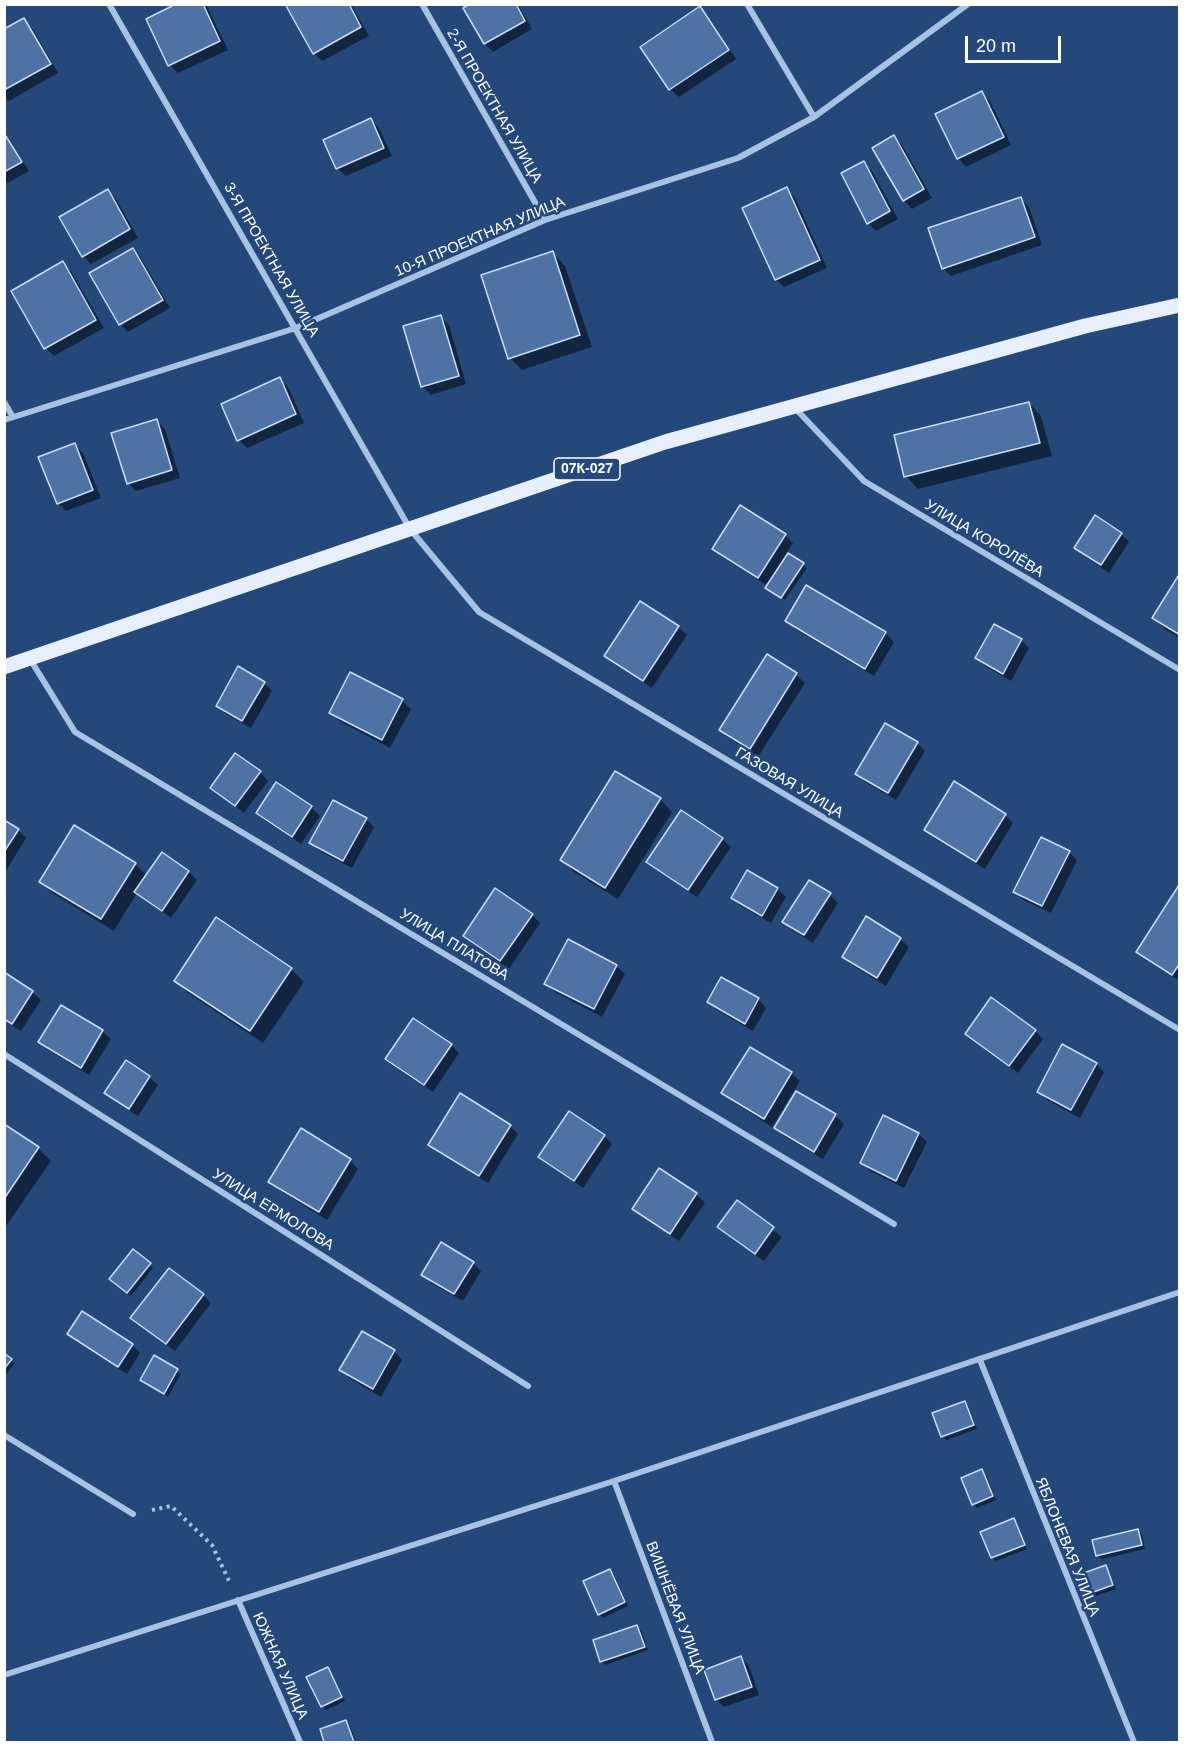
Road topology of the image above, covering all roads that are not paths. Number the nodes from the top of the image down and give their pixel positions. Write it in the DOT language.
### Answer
graph roads {
  1 [pos="109,4"];
  2 [pos="422,4"];
  3 [pos="747,4"];
  4 [pos="968,4"];
  5 [pos="814,117"];
  6 [pos="545,220"];
  7 [pos="1179,305"];
  8 [pos="296,328"];
  9 [pos="4,402"];
  10 [pos="794,407"];
  11 [pos="13,417"];
  12 [pos="4,420"];
  13 [pos="410,529"];
  14 [pos="30,658"];
  15 [pos="4,667"];
  16 [pos="1179,670"];
  17 [pos="1179,1030"];
  18 [pos="4,1054"];
  19 [pos="894,1224"];
  20 [pos="1179,1292"];
  21 [pos="980,1360"];
  22 [pos="528,1386"];
  23 [pos="4,1435"];
  24 [pos="614,1481"];
  25 [pos="133,1514"];
  26 [pos="238,1600"];
  27 [pos="4,1675"];
  28 [pos="300,1743"];
  29 [pos="712,1743"];
  30 [pos="1134,1743"];
  1 -- 8 [label="street, 3-Я ПРОЕКТНАЯ УЛИЦА"];
  2 -- 6 [label="street, 2-Я ПРОЕКТНАЯ УЛИЦА"];
  3 -- 5 [label="street"];
  4 -- 5 [label="street, 10-Я ПРОЕКТНАЯ УЛИЦА"];
  5 -- 6 [label="street, 10-Я ПРОЕКТНАЯ УЛИЦА"];
  6 -- 8 [label="street, 10-Я ПРОЕКТНАЯ УЛИЦА"];
  7 -- 10 [label="main road, 07К-027"];
  8 -- 11 [label="street, 10-Я ПРОЕКТНАЯ УЛИЦА"];
  8 -- 13 [label="street, 3-Я ПРОЕКТНАЯ УЛИЦА"];
  9 -- 11 [label="street"];
  10 -- 13 [label="main road, 07К-027"];
  10 -- 16 [label="street, УЛИЦА КОРОЛЁВА"];
  11 -- 12 [label="street, 10-Я ПРОЕКТНАЯ УЛИЦА"];
  13 -- 14 [label="main road, 07К-027"];
  13 -- 17 [label="street, ГАЗОВАЯ УЛИЦА"];
  14 -- 15 [label="main road, 07К-027"];
  14 -- 19 [label="street, УЛИЦА ПЛАТОВА"];
  18 -- 22 [label="street, УЛИЦА ЕРМОЛОВА"];
  20 -- 21 [label="street"];
  21 -- 24 [label="street"];
  21 -- 30 [label="street, ЯБЛОНЕВАЯ УЛИЦА"];
  23 -- 25 [label="street"];
  24 -- 26 [label="street"];
  24 -- 29 [label="street, ВИШНЁВАЯ УЛИЦА"];
  26 -- 27 [label="street"];
  26 -- 28 [label="street, ЮЖНАЯ УЛИЦА"];
}
